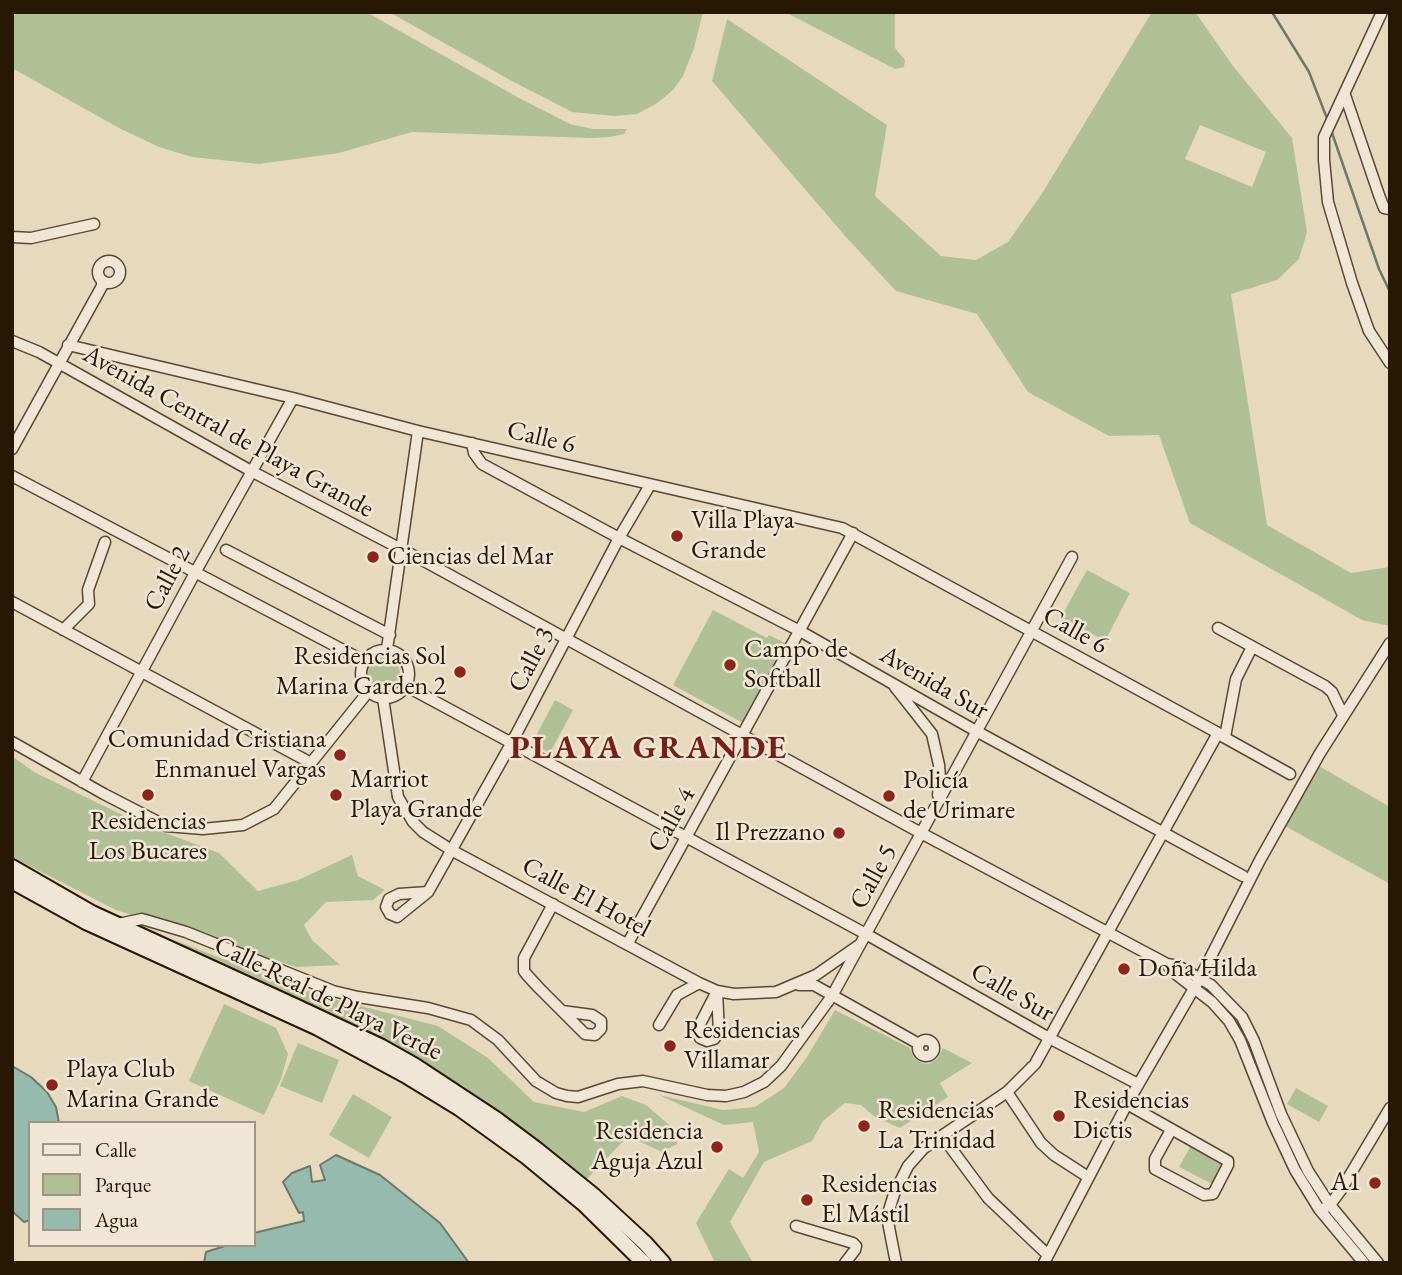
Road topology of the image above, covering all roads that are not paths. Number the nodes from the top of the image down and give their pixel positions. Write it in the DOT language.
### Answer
graph roads {
  1 [pos="1382,12"];
  2 [pos="1345,95"];
  3 [pos="1390,209"];
  4 [pos="94,224"];
  5 [pos="12,237"];
  6 [pos="102,280"];
  7 [pos="12,341"];
  8 [pos="68,345"];
  9 [pos="58,363"];
  10 [pos="1390,363"];
  11 [pos="293,398"];
  12 [pos="418,431"];
  13 [pos="472,443"];
  14 [pos="12,449"];
  15 [pos="253,472"];
  16 [pos="12,475"];
  17 [pos="650,485"];
  18 [pos="853,533"];
  19 [pos="619,538"];
  20 [pos="105,542"];
  21 [pos="226,550"];
  22 [pos="402,551"];
  23 [pos="1072,557"];
  24 [pos="196,571"];
  25 [pos="12,602"];
  26 [pos="1218,628"];
  27 [pos="63,630"];
  28 [pos="800,631"];
  29 [pos="1032,631"];
  30 [pos="390,635"];
  31 [pos="567,639"];
  32 [pos="1390,643"];
  33 [pos="1252,647"];
  34 [pos="387,649"];
  35 [pos="364,661"];
  36 [pos="143,671"];
  37 [pos="891,682"];
  38 [pos="406,685"];
  39 [pos="368,692"];
  40 [pos="383,698"];
  41 [pos="1343,715"];
  42 [pos="976,731"];
  43 [pos="743,735"];
  44 [pos="1221,735"];
  45 [pos="12,741"];
  46 [pos="511,744"];
  47 [pos="311,763"];
  48 [pos="1290,774"];
  49 [pos="82,782"];
  50 [pos="936,806"];
  51 [pos="1164,832"];
  52 [pos="921,834"];
  53 [pos="687,837"];
  54 [pos="453,851"];
  55 [pos="12,867"];
  56 [pos="1243,876"];
  57 [pos="12,881"];
  58 [pos="428,892"];
  59 [pos="553,904"];
  60 [pos="90,918"];
  61 [pos="109,928"];
  62 [pos="1109,933"];
  63 [pos="864,938"];
  64 [pos="628,943"];
  65 [pos="1197,982"];
  66 [pos="699,983"];
  67 [pos="796,985"];
  68 [pos="831,996"];
  69 [pos="562,1011"];
  70 [pos="659,1025"];
  71 [pos="1049,1038"];
  72 [pos="919,1044"];
  73 [pos="1138,1084"];
  74 [pos="1007,1092"];
  75 [pos="1127,1104"];
  76 [pos="1390,1108"];
  77 [pos="1171,1130"];
  78 [pos="942,1136"];
  79 [pos="1088,1177"];
  80 [pos="589,1200"];
  81 [pos="1330,1205"];
  82 [pos="1319,1209"];
  83 [pos="796,1226"];
  84 [pos="1046,1259"];
  85 [pos="644,1263"];
  86 [pos="663,1263"];
  87 [pos="845,1263"];
  88 [pos="896,1263"];
  89 [pos="1364,1263"];
  90 [pos="1378,1263"];
  1 -- 2 [label="street"];
  2 -- 3 [label="street"];
  2 -- 10 [label="street"];
  4 -- 5 [label="street"];
  6 -- 8 [label="street"];
  7 -- 9 [label="street, Avenida Central de Playa Grande"];
  8 -- 9 [label="street"];
  8 -- 11 [label="street, Calle 6"];
  9 -- 14 [label="street"];
  9 -- 15 [label="street, Avenida Central de Playa Grande"];
  11 -- 12 [label="street, Calle 6"];
  11 -- 15 [label="street, Calle 2"];
  12 -- 13 [label="street, Calle 6"];
  12 -- 22 [label="street"];
  13 -- 17 [label="street, Calle 6"];
  13 -- 19 [label="street, Avenida Sur"];
  15 -- 22 [label="street, Avenida Central de Playa Grande"];
  15 -- 24 [label="street, Calle 2"];
  16 -- 24 [label="street"];
  17 -- 18 [label="street, Calle 6"];
  17 -- 19 [label="street, Calle 3"];
  18 -- 28 [label="street, Calle 4"];
  18 -- 29 [label="street, Calle 6"];
  19 -- 28 [label="street, Avenida Sur"];
  19 -- 31 [label="street, Calle 3"];
  20 -- 27 [label="street"];
  21 -- 30 [label="street"];
  22 -- 30 [label="street"];
  22 -- 31 [label="street, Avenida Central de Playa Grande"];
  23 -- 29 [label="street, Calle 5"];
  24 -- 35 [label="street"];
  24 -- 36 [label="street, Calle 2"];
  25 -- 27 [label="street"];
  26 -- 33 [label="street"];
  27 -- 36 [label="street"];
  28 -- 37 [label="street, Avenida Sur"];
  28 -- 43 [label="street, Calle 4"];
  29 -- 42 [label="street, Calle 5"];
  29 -- 44 [label="street, Calle 6"];
  30 -- 34 [label="street"];
  31 -- 43 [label="street, Avenida Central de Playa Grande"];
  31 -- 46 [label="street, Calle 3"];
  32 -- 41 [label="street"];
  33 -- 41 [label="street"];
  33 -- 44 [label="street"];
  34 -- 35 [label="street"];
  34 -- 38 [label="street"];
  35 -- 39 [label="street"];
  36 -- 47 [label="street"];
  36 -- 49 [label="street, Calle 2"];
  37 -- 42 [label="street, Avenida Sur"];
  37 -- 50 [label="street"];
  38 -- 40 [label="street"];
  38 -- 46 [label="street, Calle Sur"];
  39 -- 40 [label="street"];
  39 -- 47 [label="street"];
  40 -- 54 [label="street, Calle El Hotel"];
  41 -- 65 [label="street"];
  42 -- 50 [label="street, Calle 5"];
  42 -- 51 [label="street, Avenida Sur"];
  43 -- 52 [label="street, Avenida Central de Playa Grande"];
  43 -- 53 [label="street, Calle 4"];
  44 -- 48 [label="street, Calle 6"];
  44 -- 51 [label="street"];
  45 -- 49 [label="street"];
  46 -- 53 [label="street, Calle Sur"];
  46 -- 54 [label="street, Calle 3"];
  47 -- 49 [label="street"];
  50 -- 52 [label="street, Calle 5"];
  51 -- 56 [label="street, Avenida Sur"];
  51 -- 62 [label="street"];
  52 -- 62 [label="street, Avenida Central de Playa Grande"];
  52 -- 63 [label="street, Calle 5"];
  53 -- 63 [label="street, Calle Sur"];
  53 -- 64 [label="street, Calle 4"];
  54 -- 58 [label="street, Calle 3"];
  54 -- 59 [label="street, Calle El Hotel"];
  55 -- 60 [label="street, Calle Real de Playa Verde"];
  57 -- 60 [label="street, Calle Real de Playa Verde"];
  59 -- 64 [label="street, Calle El Hotel"];
  59 -- 69 [label="street"];
  60 -- 61 [label="street, Calle Real de Playa Verde"];
  61 -- 68 [label="street, Calle 5"];
  61 -- 80 [label="street, Calle Real de Playa Verde"];
  62 -- 65 [label="street, Avenida Central de Playa Grande"];
  62 -- 71 [label="street"];
  63 -- 67 [label="street, Calle El Hotel"];
  63 -- 68 [label="street, Calle 5"];
  63 -- 71 [label="street, Calle Sur"];
  64 -- 66 [label="street, Calle El Hotel"];
  65 -- 73 [label="street"];
  65 -- 81 [label="street"];
  65 -- 82 [label="street"];
  66 -- 67 [label="street, Calle El Hotel"];
  66 -- 70 [label="street"];
  67 -- 68 [label="street"];
  68 -- 72 [label="street"];
  71 -- 73 [label="street, Calle Sur"];
  71 -- 74 [label="street"];
  73 -- 75 [label="street"];
  74 -- 78 [label="street"];
  74 -- 79 [label="street"];
  75 -- 77 [label="street"];
  75 -- 79 [label="street"];
  76 -- 81 [label="street"];
  77 -- 77 [label="street"];
  78 -- 84 [label="street"];
  78 -- 88 [label="street"];
  79 -- 84 [label="street"];
  80 -- 85 [label="street, Calle Real de Playa Verde"];
  80 -- 86 [label="street, Calle Real de Playa Verde"];
  81 -- 82 [label="street"];
  81 -- 90 [label="street"];
  82 -- 89 [label="street"];
  83 -- 87 [label="street"];
}
